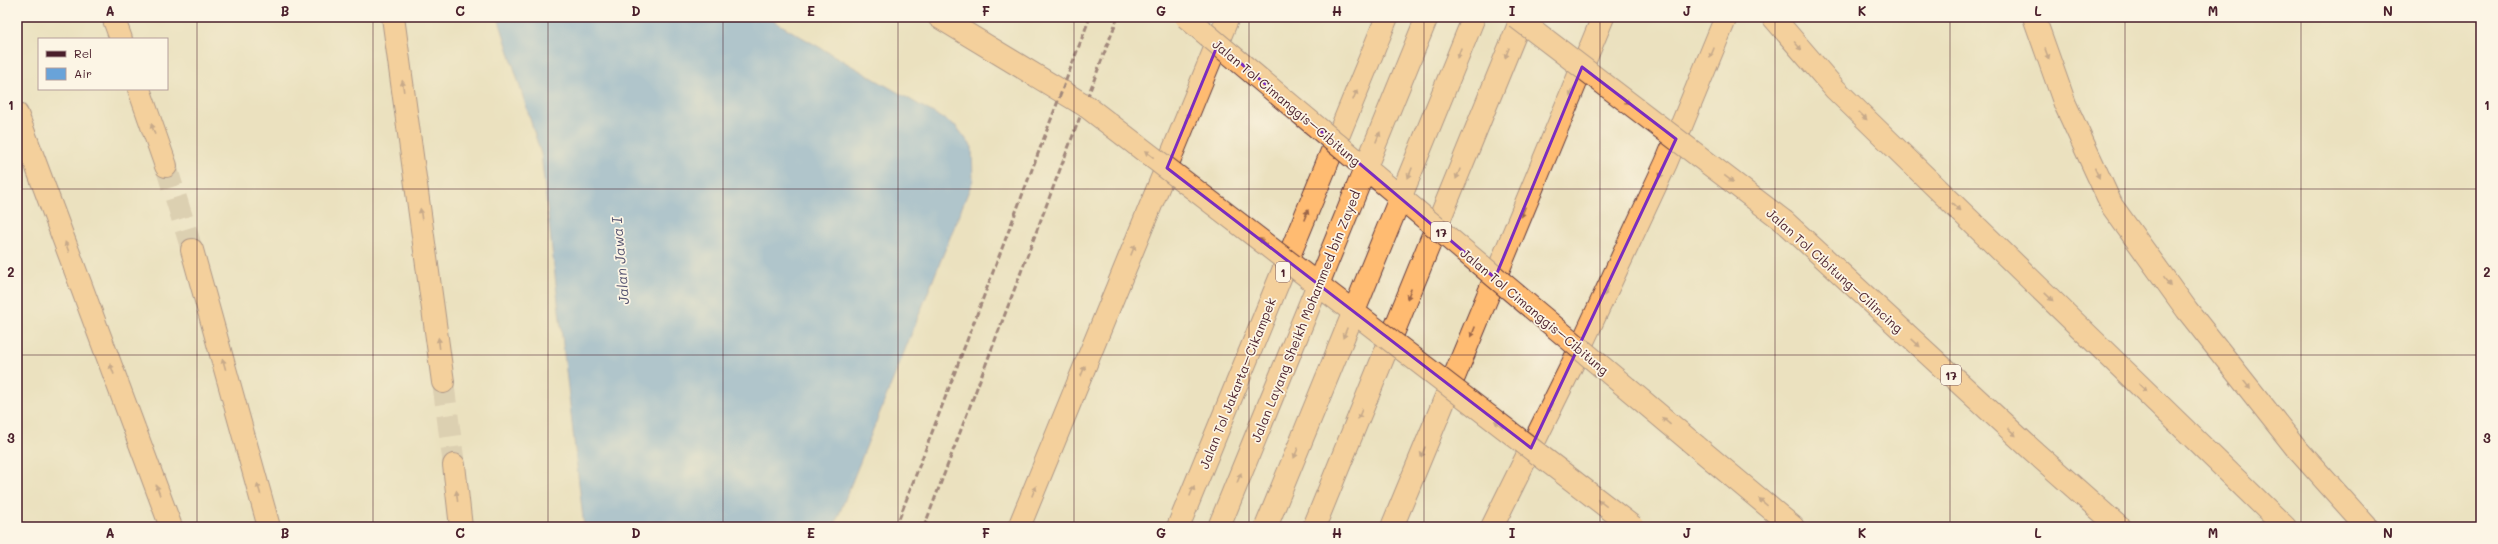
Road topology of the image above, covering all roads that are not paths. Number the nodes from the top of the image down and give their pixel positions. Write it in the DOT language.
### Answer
graph roads {
  1 [pos="113,17"];
  2 [pos="393,17"];
  3 [pos="938,17"];
  4 [pos="963,17"];
  5 [pos="1186,17"];
  6 [pos="1228,17"];
  7 [pos="1387,17"];
  8 [pos="1427,17"];
  9 [pos="1474,17"];
  10 [pos="1516,17"];
  11 [pos="1522,17"];
  12 [pos="1603,17"];
  13 [pos="1726,17"];
  14 [pos="1773,17"];
  15 [pos="2034,17"];
  16 [pos="121,38"];
  17 [pos="139,90"];
  18 [pos="1085,105"];
  19 [pos="17,114"];
  20 [pos="166,166"];
  21 [pos="192,250"];
  22 [pos="443,382"];
  23 [pos="454,465"];
  24 [pos="172,527"];
  25 [pos="269,527"];
  26 [pos="461,527"];
  27 [pos="1019,527"];
  28 [pos="1178,527"];
  29 [pos="1219,527"];
  30 [pos="1266,527"];
  31 [pos="1314,527"];
  32 [pos="1392,527"];
  33 [pos="1492,527"];
  34 [pos="1633,527"];
  35 [pos="1793,527"];
  36 [pos="2119,527"];
  37 [pos="2285,527"];
  38 [pos="2367,527"];
  1 -- 16 [label="highway"];
  22 -- 2 [label="highway, one-way"];
  3 -- 18 [label="highway"];
  4 -- 18 [label="highway"];
  35 -- 5 [label="highway, Jalan Tol Cimanggis–Cibitung / 17, one-way, bridge"];
  27 -- 6 [label="highway, one-way"];
  28 -- 7 [label="highway, Jalan Tol Jakarta–Cikampek / 1, one-way"];
  29 -- 8 [label="highway, Jalan Layang Sheikh Mohammed bin Zayed, one-way, bridge"];
  9 -- 30 [label="highway, one-way, bridge"];
  10 -- 36 [label="highway, Jalan Tol Cibitung–Cilincing / 17, one-way, bridge"];
  11 -- 31 [label="highway, one-way"];
  12 -- 32 [label="highway, one-way"];
  13 -- 33 [label="highway, one-way"];
  14 -- 37 [label="highway, one-way"];
  15 -- 38 [label="highway, one-way"];
  20 -- 17 [label="highway, one-way"];
  34 -- 18 [label="highway, one-way, bridge"];
  24 -- 19 [label="highway, one-way"];
  25 -- 21 [label="highway, one-way"];
  26 -- 23 [label="highway, one-way"];
}
